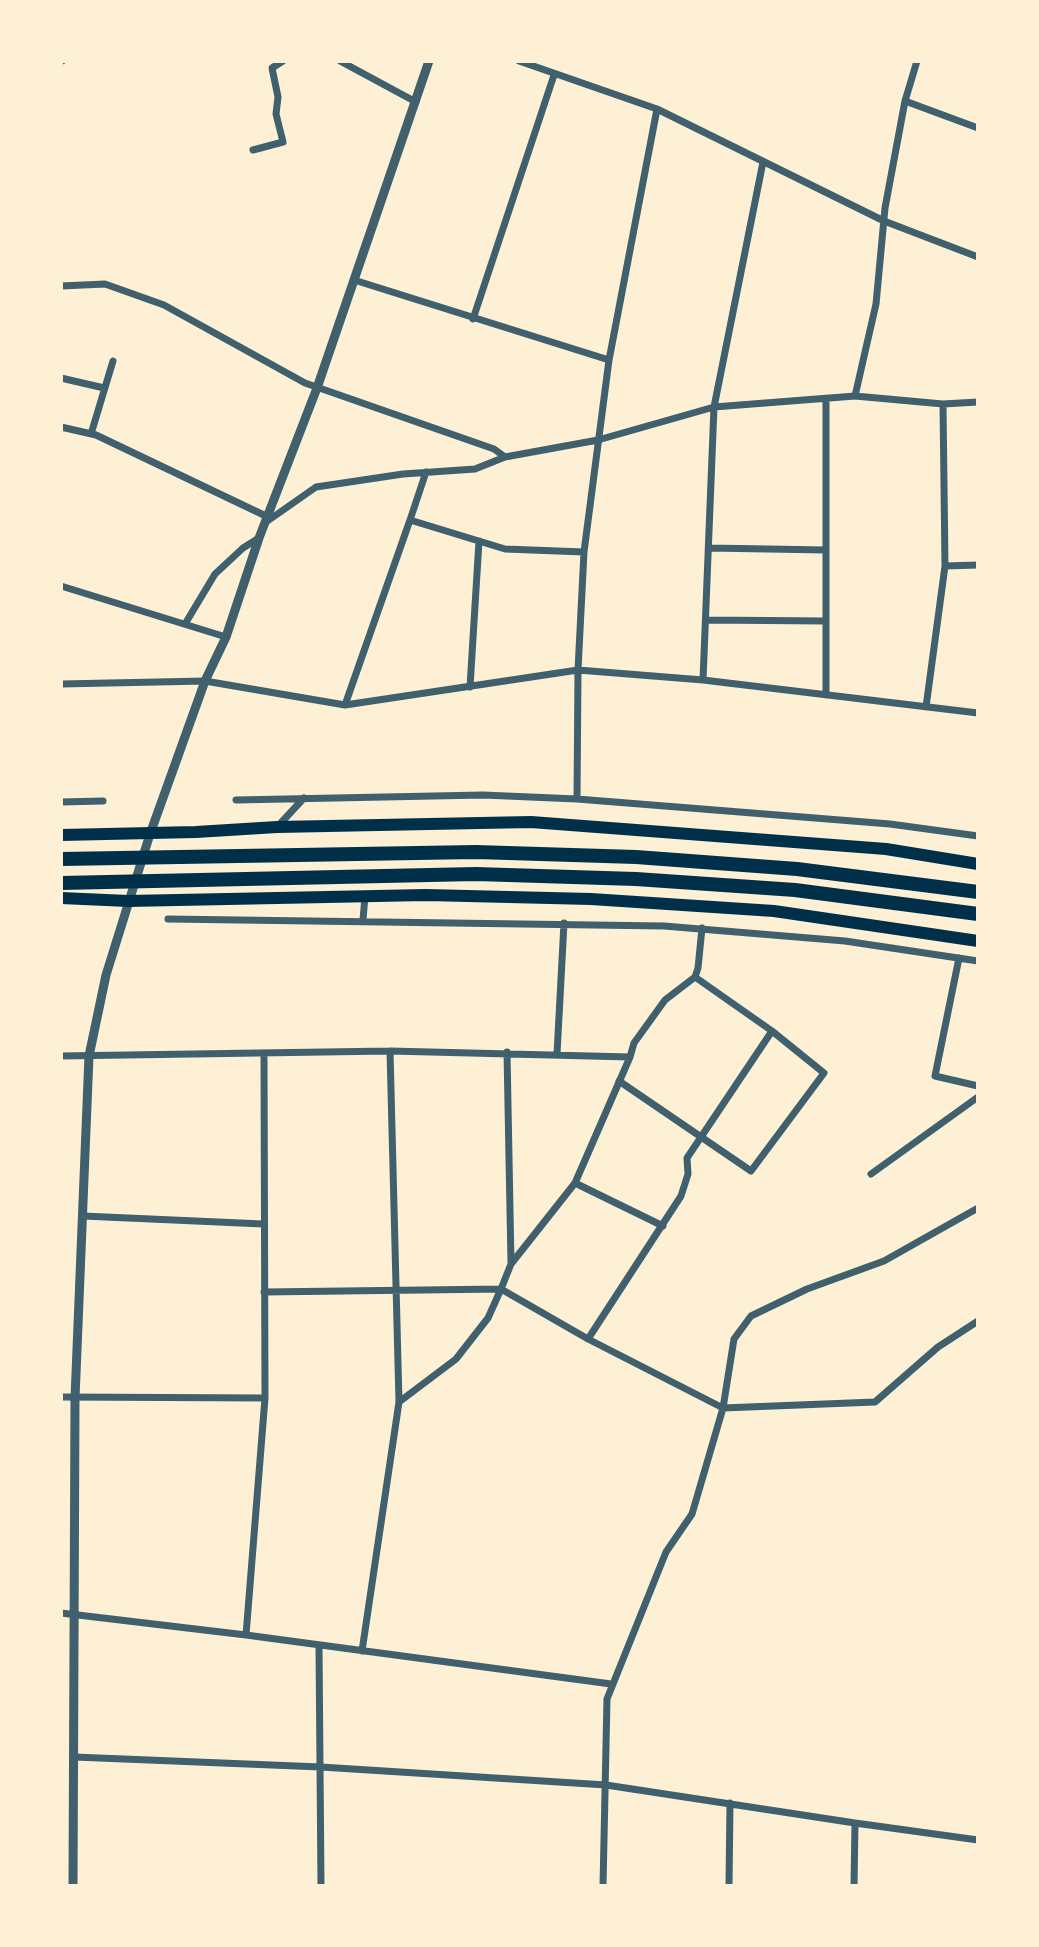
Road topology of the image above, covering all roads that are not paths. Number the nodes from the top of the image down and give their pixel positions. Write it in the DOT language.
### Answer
graph roads {
  1 [pos="283,61"];
  2 [pos="340,61"];
  3 [pos="429,61"];
  4 [pos="519,61"];
  5 [pos="917,61"];
  6 [pos="554,75"];
  7 [pos="905,101"];
  8 [pos="416,102"];
  9 [pos="657,109"];
  10 [pos="978,128"];
  11 [pos="253,150"];
  12 [pos="763,162"];
  13 [pos="884,221"];
  14 [pos="978,257"];
  15 [pos="354,281"];
  16 [pos="61,286"];
  17 [pos="473,319"];
  18 [pos="609,360"];
  19 [pos="113,361"];
  20 [pos="61,379"];
  21 [pos="104,388"];
  22 [pos="317,388"];
  23 [pos="855,396"];
  24 [pos="826,399"];
  25 [pos="978,402"];
  26 [pos="943,404"];
  27 [pos="714,407"];
  28 [pos="61,427"];
  29 [pos="91,434"];
  30 [pos="598,440"];
  31 [pos="505,457"];
  32 [pos="426,472"];
  33 [pos="267,520"];
  34 [pos="410,520"];
  35 [pos="259,538"];
  36 [pos="479,541"];
  37 [pos="709,548"];
  38 [pos="825,550"];
  39 [pos="584,552"];
  40 [pos="978,565"];
  41 [pos="946,566"];
  42 [pos="61,586"];
  43 [pos="706,620"];
  44 [pos="825,621"];
  45 [pos="185,624"];
  46 [pos="226,637"];
  47 [pos="578,670"];
  48 [pos="703,680"];
  49 [pos="205,681"];
  50 [pos="61,684"];
  51 [pos="470,687"];
  52 [pos="825,695"];
  53 [pos="345,705"];
  54 [pos="926,707"];
  55 [pos="978,713"];
  56 [pos="304,798"];
  57 [pos="577,799"];
  58 [pos="236,800"];
  59 [pos="103,801"];
  60 [pos="61,802"];
  61 [pos="277,827"];
  62 [pos="149,834"];
  63 [pos="61,835"];
  64 [pos="978,836"];
  65 [pos="61,859"];
  66 [pos="978,864"];
  67 [pos="61,883"];
  68 [pos="978,892"];
  69 [pos="365,896"];
  70 [pos="61,898"];
  71 [pos="128,901"];
  72 [pos="978,914"];
  73 [pos="169,919"];
  74 [pos="363,920"];
  75 [pos="564,923"];
  76 [pos="702,928"];
  77 [pos="978,941"];
  78 [pos="959,958"];
  79 [pos="978,961"];
  80 [pos="695,976"];
  81 [pos="772,1031"];
  82 [pos="390,1051"];
  83 [pos="507,1052"];
  84 [pos="557,1054"];
  85 [pos="264,1055"];
  86 [pos="61,1056"];
  87 [pos="89,1056"];
  88 [pos="630,1057"];
  89 [pos="619,1081"];
  90 [pos="978,1086"];
  91 [pos="978,1097"];
  92 [pos="701,1138"];
  93 [pos="871,1174"];
  94 [pos="575,1183"];
  95 [pos="978,1208"];
  96 [pos="83,1216"];
  97 [pos="263,1224"];
  98 [pos="663,1226"];
  99 [pos="511,1264"];
  100 [pos="501,1289"];
  101 [pos="264,1292"];
  102 [pos="396,1292"];
  103 [pos="978,1321"];
  104 [pos="588,1339"];
  105 [pos="61,1398"];
  106 [pos="75,1398"];
  107 [pos="265,1398"];
  108 [pos="399,1402"];
  109 [pos="723,1408"];
  110 [pos="61,1612"];
  111 [pos="76,1615"];
  112 [pos="246,1635"];
  113 [pos="319,1645"];
  114 [pos="362,1651"];
  115 [pos="611,1684"];
  116 [pos="74,1757"];
  117 [pos="321,1767"];
  118 [pos="606,1785"];
  119 [pos="730,1803"];
  120 [pos="855,1823"];
  121 [pos="978,1840"];
  122 [pos="72,1886"];
  123 [pos="321,1886"];
  124 [pos="603,1886"];
  125 [pos="729,1886"];
  126 [pos="854,1886"];
  1 -- 11 [label="street"];
  2 -- 8 [label="street"];
  3 -- 8 [label="street"];
  4 -- 6 [label="street"];
  5 -- 7 [label="street"];
  6 -- 9 [label="street"];
  6 -- 17 [label="street"];
  7 -- 10 [label="street"];
  7 -- 13 [label="street"];
  8 -- 15 [label="street"];
  9 -- 12 [label="street"];
  9 -- 18 [label="street"];
  12 -- 13 [label="street"];
  12 -- 27 [label="street"];
  13 -- 14 [label="street"];
  13 -- 23 [label="street"];
  15 -- 17 [label="street"];
  15 -- 22 [label="street"];
  16 -- 22 [label="street"];
  17 -- 18 [label="street"];
  18 -- 30 [label="street"];
  19 -- 21 [label="street"];
  20 -- 21 [label="street"];
  21 -- 29 [label="street"];
  22 -- 31 [label="street"];
  22 -- 33 [label="street"];
  23 -- 24 [label="street"];
  23 -- 26 [label="street"];
  24 -- 27 [label="street"];
  24 -- 38 [label="street"];
  25 -- 26 [label="street"];
  26 -- 41 [label="street"];
  27 -- 30 [label="street"];
  27 -- 37 [label="street"];
  28 -- 29 [label="street"];
  29 -- 33 [label="street"];
  30 -- 31 [label="street"];
  30 -- 39 [label="street"];
  31 -- 32 [label="street"];
  32 -- 33 [label="street"];
  32 -- 34 [label="street"];
  33 -- 35 [label="street"];
  34 -- 36 [label="street"];
  34 -- 53 [label="street"];
  35 -- 45 [label="street"];
  35 -- 46 [label="street"];
  36 -- 39 [label="street"];
  36 -- 51 [label="street"];
  37 -- 38 [label="street"];
  37 -- 43 [label="street"];
  38 -- 44 [label="street"];
  39 -- 47 [label="street"];
  40 -- 41 [label="street"];
  41 -- 54 [label="street"];
  42 -- 45 [label="street"];
  43 -- 44 [label="street"];
  43 -- 48 [label="street"];
  44 -- 52 [label="street"];
  45 -- 46 [label="street"];
  46 -- 49 [label="street"];
  47 -- 48 [label="street"];
  47 -- 51 [label="street"];
  47 -- 57 [label="street"];
  48 -- 52 [label="street"];
  49 -- 50 [label="street"];
  49 -- 53 [label="street"];
  49 -- 62 [label="street"];
  51 -- 53 [label="street"];
  52 -- 54 [label="street"];
  54 -- 55 [label="street"];
  56 -- 57 [label="street"];
  56 -- 58 [label="street"];
  56 -- 61 [label="street"];
  57 -- 64 [label="street"];
  59 -- 60 [label="street"];
  61 -- 62 [label="highway"];
  61 -- 66 [label="highway"];
  62 -- 63 [label="highway"];
  62 -- 71 [label="street"];
  65 -- 68 [label="highway"];
  67 -- 72 [label="highway"];
  69 -- 71 [label="highway"];
  69 -- 74 [label="street"];
  69 -- 77 [label="highway"];
  70 -- 71 [label="highway"];
  71 -- 87 [label="street"];
  73 -- 74 [label="street"];
  74 -- 75 [label="street"];
  75 -- 76 [label="street"];
  75 -- 84 [label="street"];
  76 -- 78 [label="street"];
  76 -- 80 [label="street"];
  78 -- 79 [label="street"];
  78 -- 90 [label="street"];
  80 -- 81 [label="street"];
  80 -- 88 [label="street"];
  81 -- 92 [label="street"];
  81 -- 92 [label="street"];
  82 -- 83 [label="street"];
  82 -- 85 [label="street"];
  82 -- 102 [label="street"];
  83 -- 84 [label="street"];
  83 -- 99 [label="street"];
  84 -- 88 [label="street"];
  85 -- 87 [label="street"];
  85 -- 97 [label="street"];
  86 -- 87 [label="street"];
  87 -- 96 [label="street"];
  88 -- 89 [label="street"];
  89 -- 92 [label="street"];
  89 -- 94 [label="street"];
  91 -- 93 [label="street"];
  92 -- 98 [label="street"];
  94 -- 98 [label="street"];
  94 -- 99 [label="street"];
  95 -- 109 [label="street"];
  96 -- 97 [label="street"];
  96 -- 106 [label="street"];
  97 -- 101 [label="street"];
  98 -- 104 [label="street"];
  99 -- 100 [label="street"];
  100 -- 102 [label="street"];
  100 -- 104 [label="street"];
  100 -- 108 [label="street"];
  101 -- 102 [label="street"];
  101 -- 107 [label="street"];
  102 -- 108 [label="street"];
  103 -- 109 [label="street"];
  104 -- 109 [label="street"];
  105 -- 106 [label="street"];
  106 -- 107 [label="street"];
  106 -- 111 [label="street"];
  107 -- 112 [label="street"];
  108 -- 114 [label="street"];
  109 -- 115 [label="street"];
  110 -- 111 [label="street"];
  111 -- 112 [label="street"];
  111 -- 116 [label="street"];
  112 -- 113 [label="street"];
  113 -- 114 [label="street"];
  113 -- 117 [label="street"];
  114 -- 115 [label="street"];
  115 -- 118 [label="street"];
  116 -- 117 [label="street"];
  116 -- 122 [label="street"];
  117 -- 118 [label="street"];
  117 -- 123 [label="street"];
  118 -- 119 [label="street"];
  118 -- 124 [label="street"];
  119 -- 120 [label="street"];
  119 -- 125 [label="street"];
  120 -- 121 [label="street"];
  120 -- 126 [label="street"];
}
